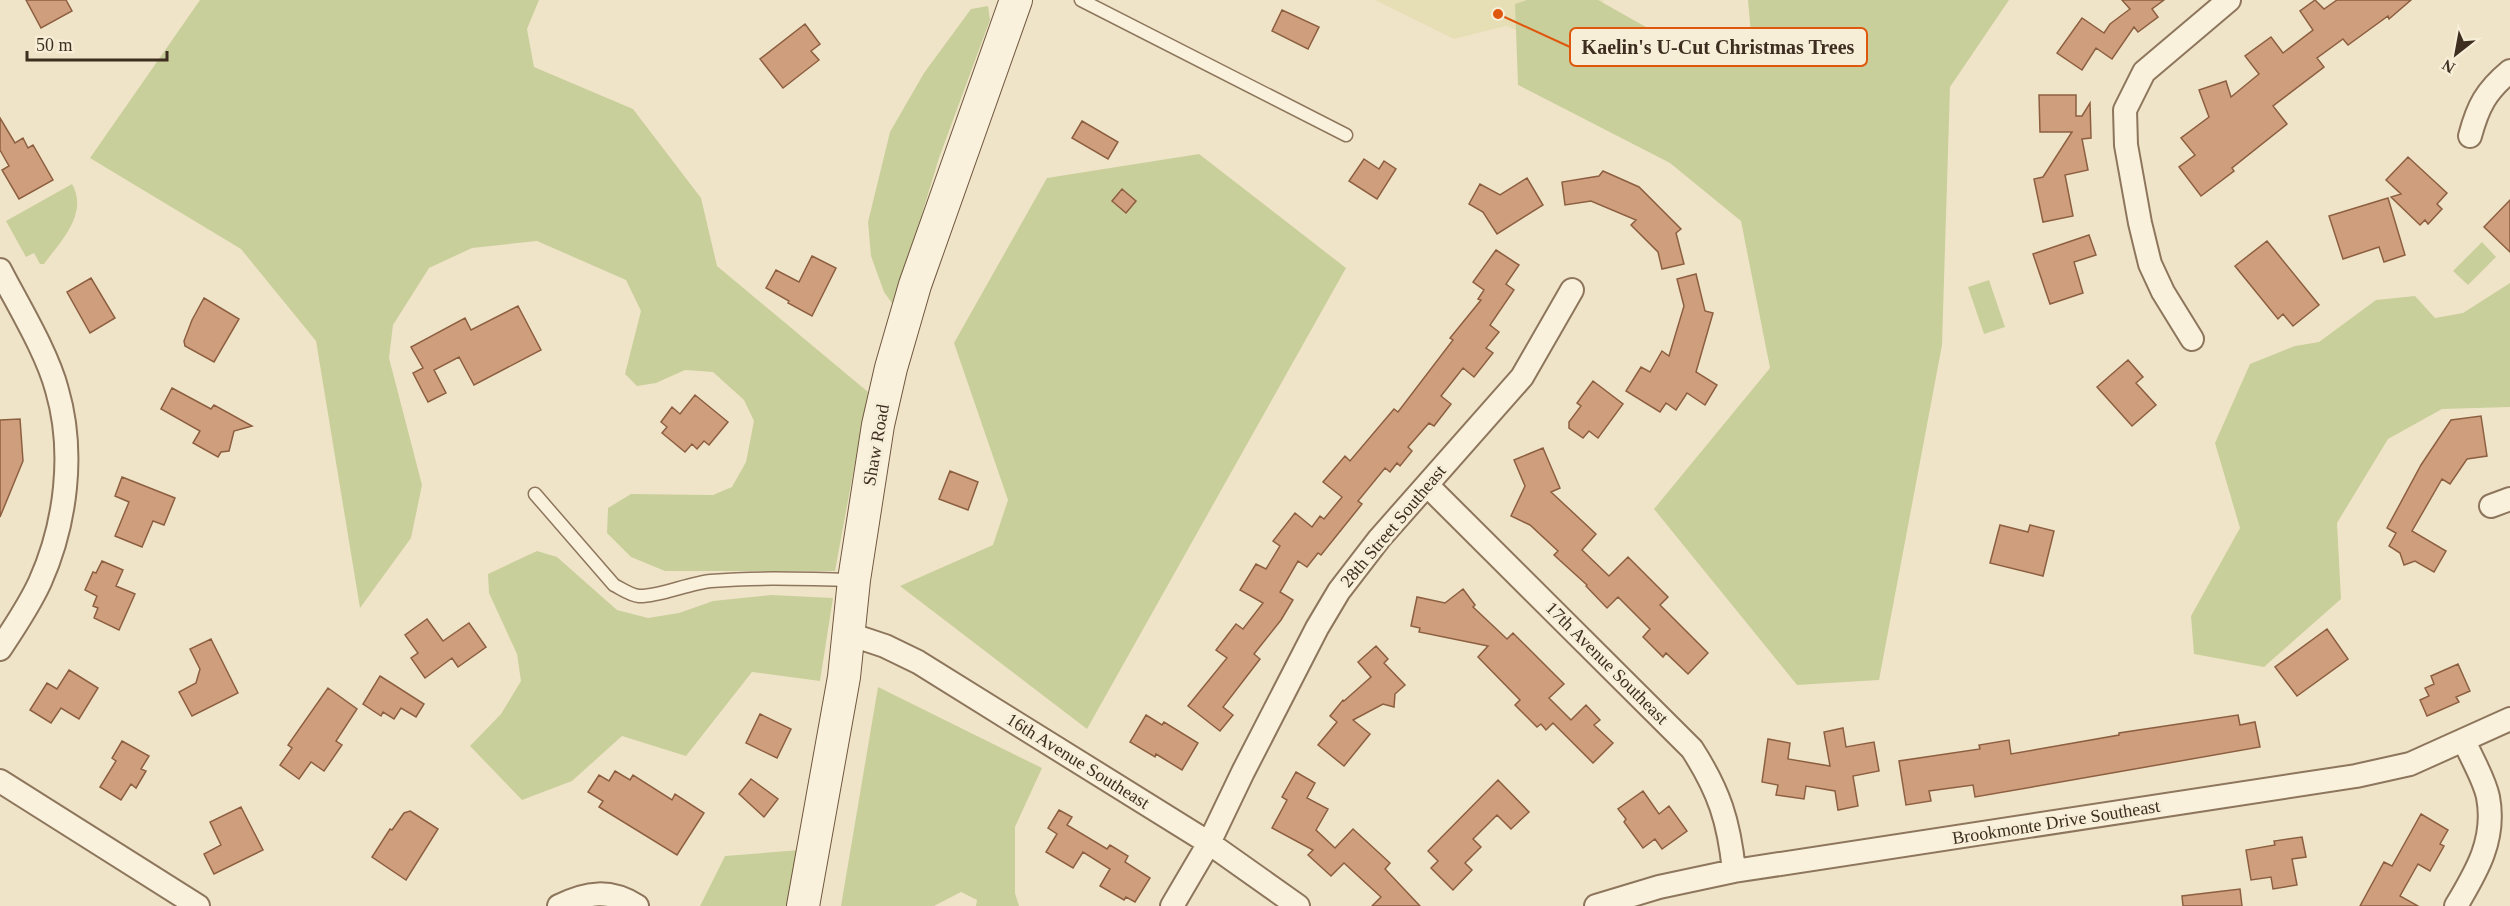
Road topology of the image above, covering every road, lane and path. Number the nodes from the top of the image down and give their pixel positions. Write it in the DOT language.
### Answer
graph roads {
  1 [pos="1016,0"];
  2 [pos="1081,0"];
  3 [pos="2229,0"];
  4 [pos="2510,71"];
  5 [pos="1346,135"];
  6 [pos="2470,136"];
  7 [pos="0,270"];
  8 [pos="1572,290"];
  9 [pos="2192,339"];
  10 [pos="1428,486"];
  11 [pos="535,494"];
  12 [pos="854,580"];
  13 [pos="849,634"];
  14 [pos="0,649"];
  15 [pos="2510,719"];
  16 [pos="2464,740"];
  17 [pos="0,781"];
  18 [pos="1209,843"];
  19 [pos="1734,871"];
  20 [pos="198,906"];
  21 [pos="560,906"];
  22 [pos="637,906"];
  23 [pos="803,906"];
  24 [pos="1172,906"];
  25 [pos="1298,906"];
  26 [pos="1596,906"];
  27 [pos="2456,906"];
  1 -- 12 [label="main road, Shaw Road"];
  2 -- 5 [label="lane"];
  3 -- 9 [label="street"];
  4 -- 6 [label="street"];
  7 -- 14 [label="street"];
  8 -- 10 [label="street, 28th Street Southeast"];
  10 -- 18 [label="street, 28th Street Southeast"];
  10 -- 19 [label="street, 17th Avenue Southeast"];
  11 -- 12 [label="lane"];
  12 -- 13 [label="main road, Shaw Road"];
  13 -- 18 [label="street, 16th Avenue Southeast"];
  13 -- 23 [label="main road, Shaw Road"];
  15 -- 16 [label="street, Brookmonte Drive Southeast"];
  16 -- 19 [label="street, Brookmonte Drive Southeast"];
  16 -- 27 [label="street"];
  17 -- 20 [label="street"];
  18 -- 24 [label="street, 28th Street Southeast"];
  18 -- 25 [label="street, 16th Avenue Southeast"];
  19 -- 26 [label="street, Brookmonte Drive Southeast"];
  21 -- 22 [label="street"];
}
